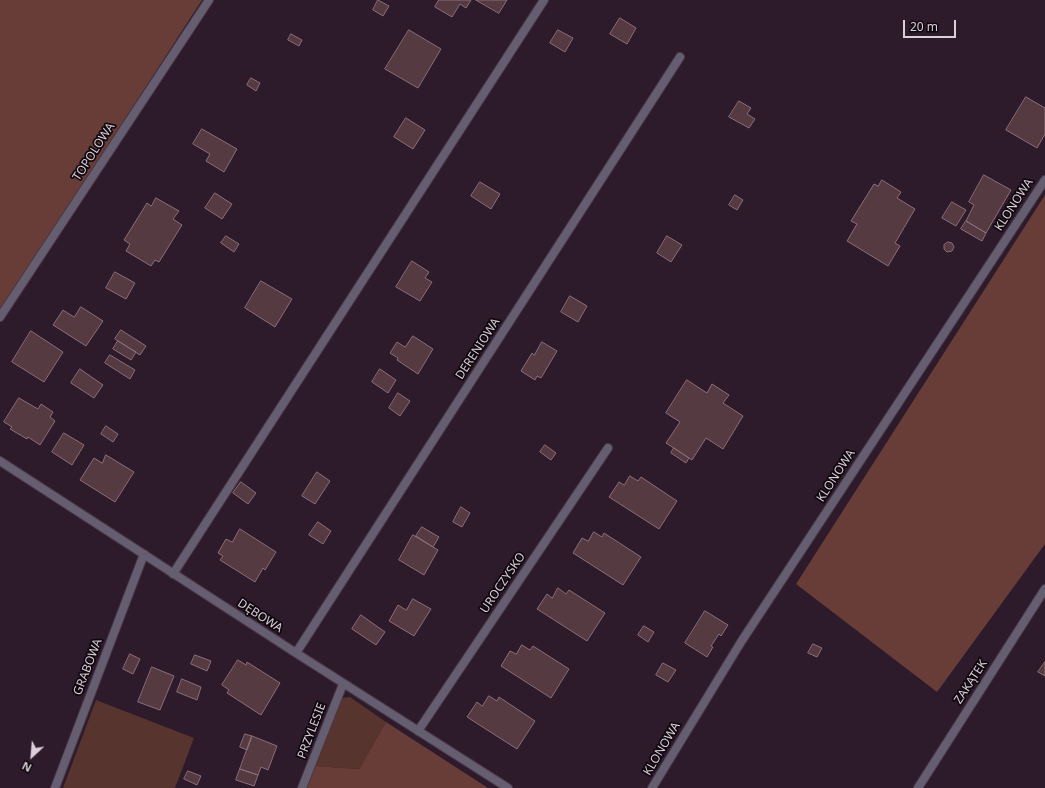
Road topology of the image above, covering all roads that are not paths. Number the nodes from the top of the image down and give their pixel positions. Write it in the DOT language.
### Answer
graph roads {
  1 [pos="209,0"];
  2 [pos="544,0"];
  3 [pos="680,57"];
  4 [pos="1045,180"];
  5 [pos="0,317"];
  6 [pos="608,448"];
  7 [pos="0,461"];
  8 [pos="144,554"];
  9 [pos="174,574"];
  10 [pos="1045,589"];
  11 [pos="296,653"];
  12 [pos="343,684"];
  13 [pos="418,731"];
  14 [pos="54,788"];
  15 [pos="302,788"];
  16 [pos="508,788"];
  17 [pos="652,788"];
  18 [pos="918,788"];
  1 -- 5 [label="street, TOPOLOWA"];
  2 -- 9 [label="street"];
  3 -- 11 [label="street, DERENIOWA"];
  4 -- 17 [label="street, KLONOWA"];
  6 -- 13 [label="street, UROCZYSKO"];
  7 -- 8 [label="street, DĘBOWA"];
  8 -- 9 [label="street, DĘBOWA"];
  8 -- 14 [label="street, GRABOWA"];
  9 -- 11 [label="street, DĘBOWA"];
  10 -- 18 [label="street, ZAKĄTEK"];
  11 -- 12 [label="street, DĘBOWA"];
  12 -- 13 [label="street, DĘBOWA"];
  12 -- 15 [label="street, PRZYLESIE"];
  13 -- 16 [label="street, DĘBOWA"];
}
